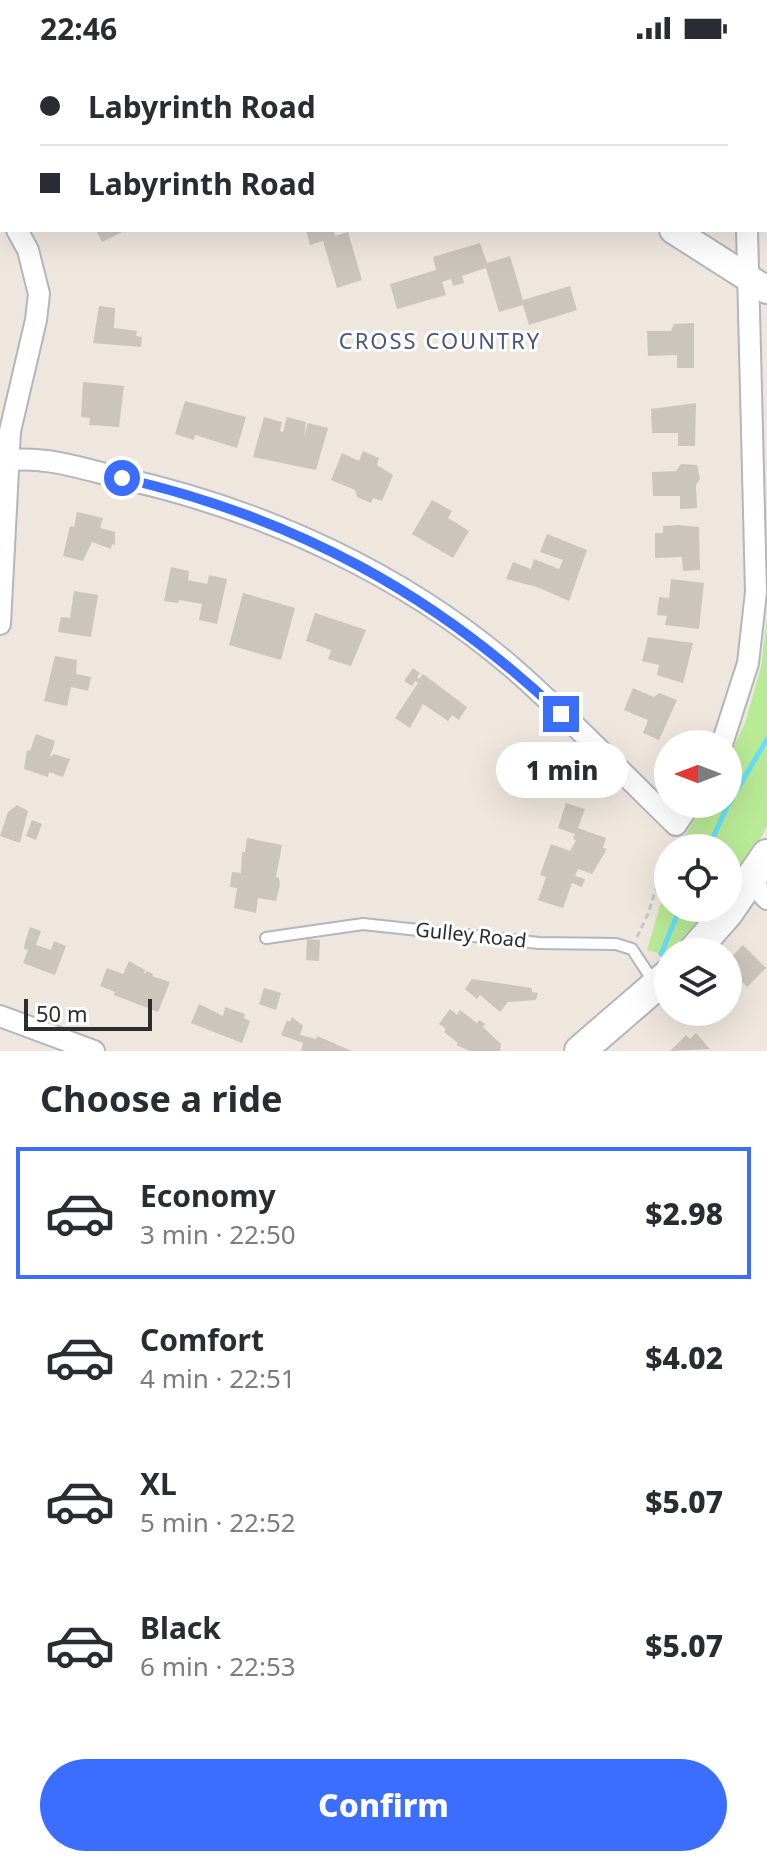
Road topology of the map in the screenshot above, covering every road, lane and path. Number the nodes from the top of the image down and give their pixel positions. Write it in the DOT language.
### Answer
graph roads {
  1 [pos="18,232"];
  2 [pos="676,232"];
  3 [pos="747,232"];
  4 [pos="758,284"];
  5 [pos="4,461"];
  6 [pos="0,624"];
  7 [pos="726,730"];
  8 [pos="654,804"];
  9 [pos="767,855"];
  10 [pos="759,890"];
  11 [pos="654,895"];
  12 [pos="266,938"];
  13 [pos="708,938"];
  14 [pos="632,949"];
  15 [pos="654,972"];
  16 [pos="654,987"];
  17 [pos="0,1016"];
  18 [pos="94,1051"];
  19 [pos="580,1051"];
  1 -- 5 [label="street"];
  2 -- 4 [label="street"];
  3 -- 4 [label="street"];
  4 -- 7 [label="street"];
  5 -- 6 [label="street"];
  5 -- 8 [label="street"];
  9 -- 10 [label="main road"];
  10 -- 13 [label="main road"];
  11 -- 14 [label="path"];
  12 -- 14 [label="lane, Gulley Road"];
  14 -- 15 [label="lane"];
  16 -- 19 [label="main road"];
  17 -- 18 [label="street"];
}
